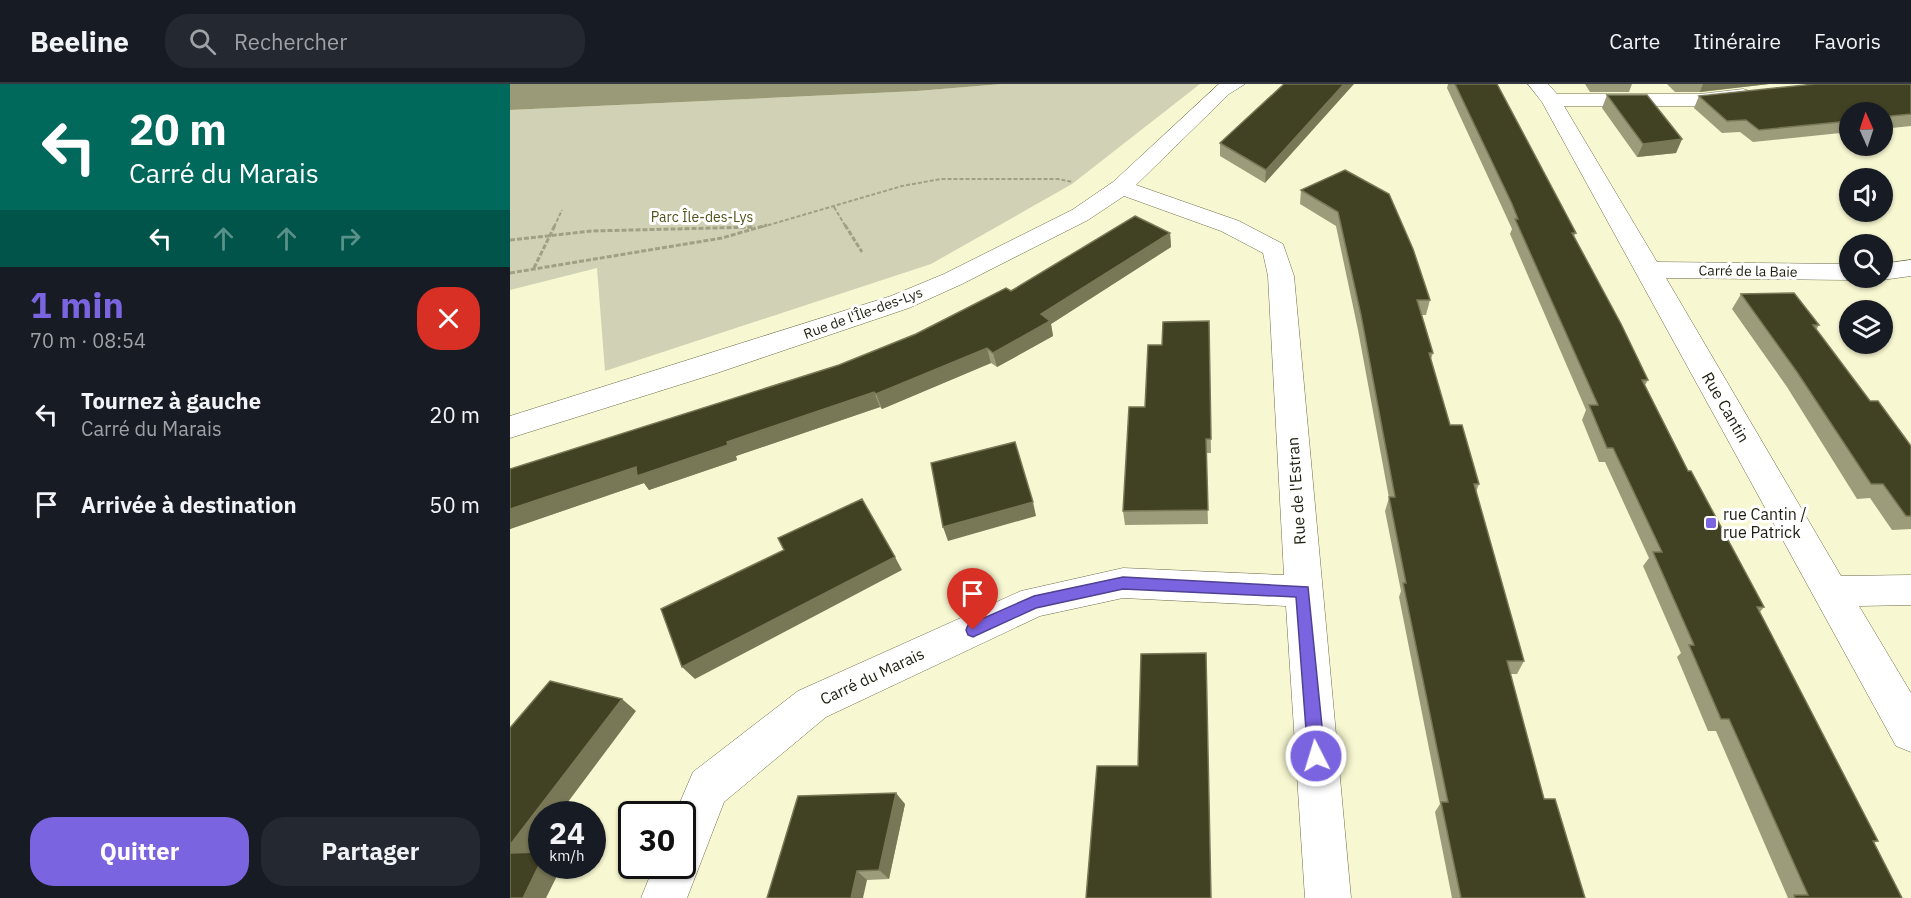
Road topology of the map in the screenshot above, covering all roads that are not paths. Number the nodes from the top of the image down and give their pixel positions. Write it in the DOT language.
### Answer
graph roads {
  1 [pos="1235,84"];
  2 [pos="1545,92"];
  3 [pos="1758,94"];
  4 [pos="1118,189"];
  5 [pos="1911,268"];
  6 [pos="1647,270"];
  7 [pos="1893,270"];
  8 [pos="1839,272"];
  9 [pos="510,427"];
  10 [pos="1911,590"];
  11 [pos="1303,591"];
  12 [pos="1832,591"];
  13 [pos="1911,732"];
  14 [pos="696,818"];
  15 [pos="672,879"];
  16 [pos="664,898"];
  17 [pos="1328,898"];
  1 -- 4 [label="street, Rue de l'Île-des-Lys"];
  2 -- 3 [label="street"];
  2 -- 6 [label="street, Rue Cantin"];
  4 -- 9 [label="street, Rue de l'Île-des-Lys"];
  4 -- 11 [label="street, Rue de l'Estran"];
  5 -- 7 [label="street"];
  6 -- 8 [label="street, Carré de la Baie"];
  6 -- 12 [label="street, Rue Cantin"];
  10 -- 12 [label="street"];
  11 -- 14 [label="street, Carré du Marais"];
  11 -- 17 [label="street, Rue de l'Estran"];
  12 -- 13 [label="street, Rue Cantin"];
  15 -- 16 [label="street"];
}
